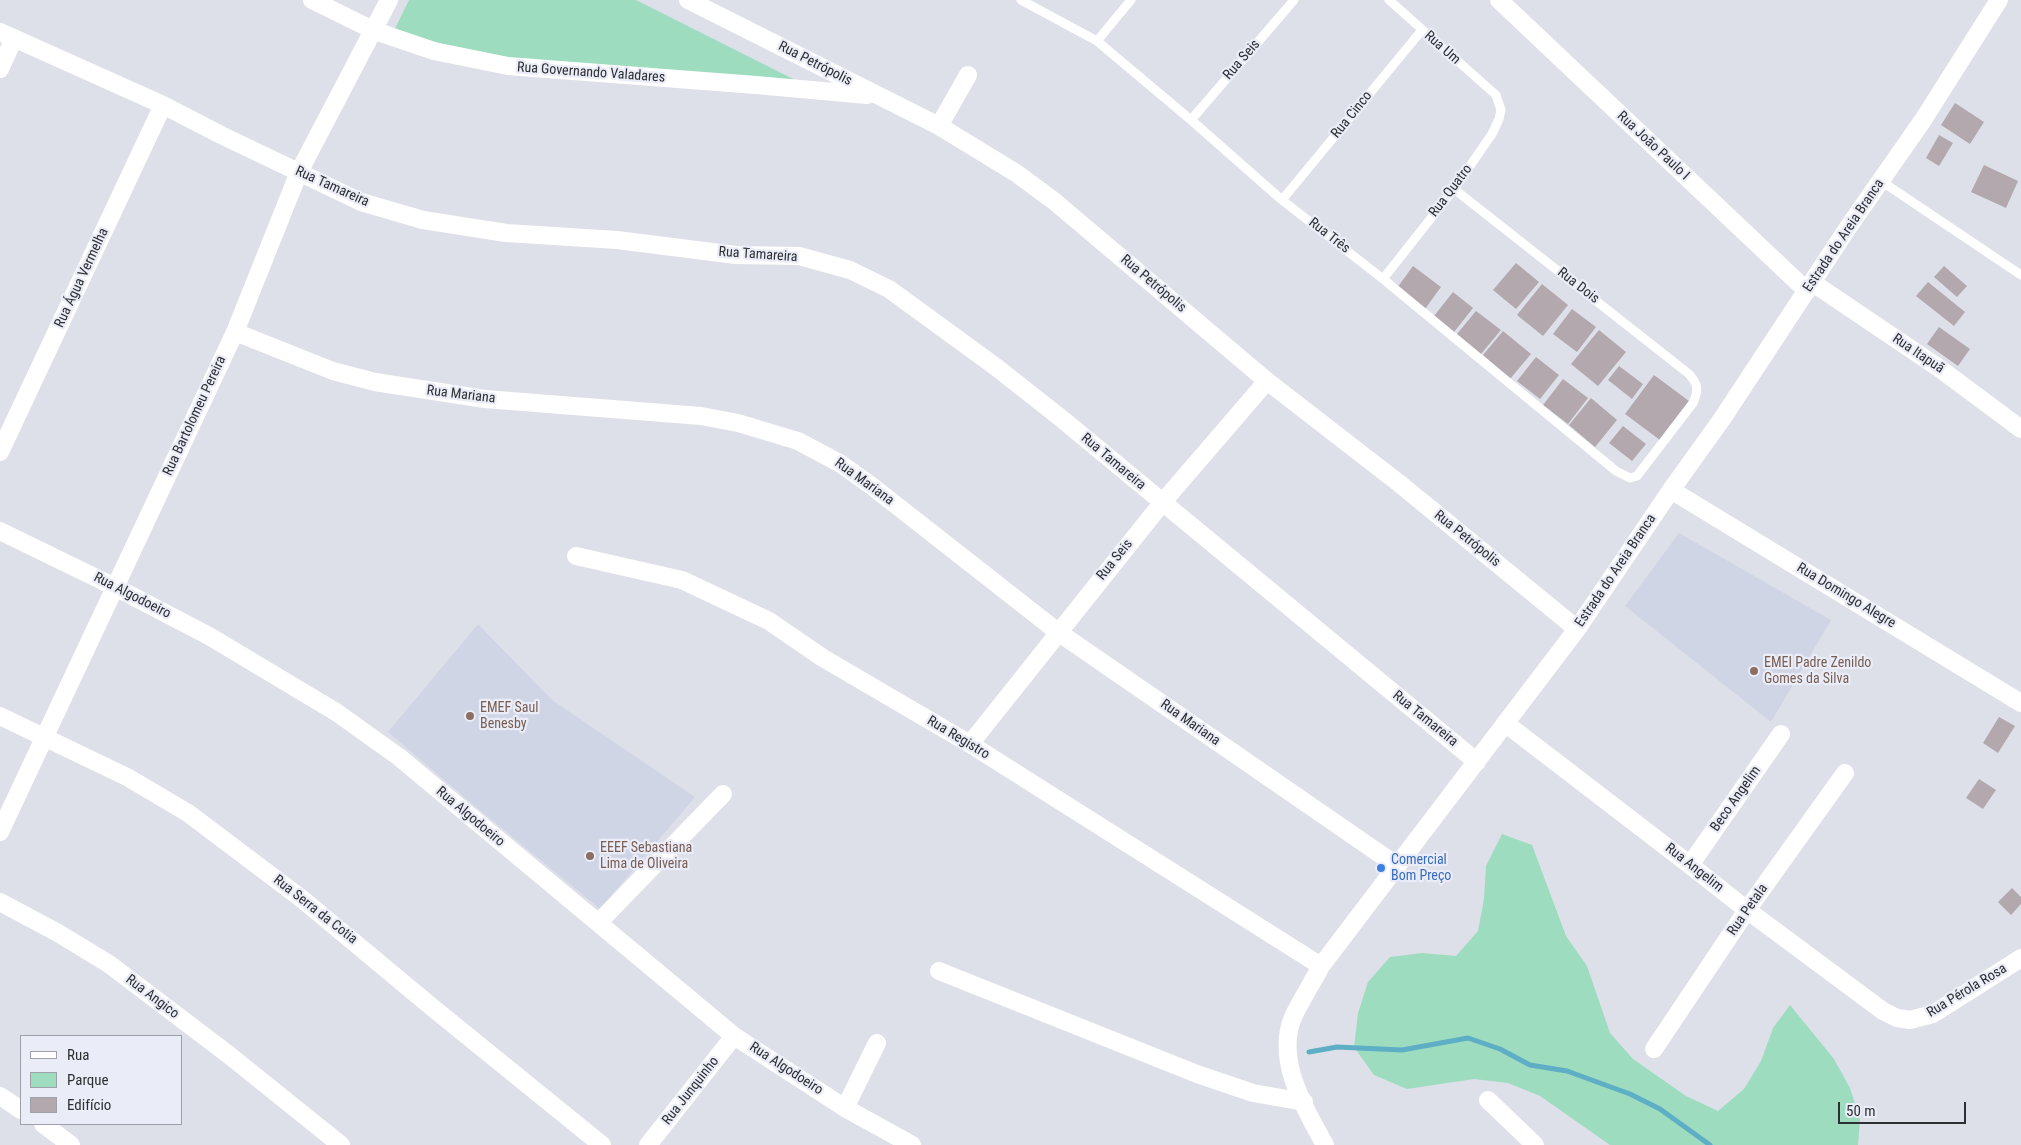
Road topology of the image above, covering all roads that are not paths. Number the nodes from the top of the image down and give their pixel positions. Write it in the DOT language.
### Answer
graph roads {
  1 [pos="312,0"];
  2 [pos="389,0"];
  3 [pos="688,0"];
  4 [pos="1020,0"];
  5 [pos="1131,0"];
  6 [pos="1294,0"];
  7 [pos="1389,0"];
  8 [pos="1499,0"];
  9 [pos="1999,0"];
  10 [pos="1422,30"];
  11 [pos="374,31"];
  12 [pos="7,35"];
  13 [pos="1097,41"];
  14 [pos="0,69"];
  15 [pos="968,75"];
  16 [pos="1496,95"];
  17 [pos="880,97"];
  18 [pos="163,105"];
  19 [pos="1191,120"];
  20 [pos="939,126"];
  21 [pos="299,172"];
  22 [pos="1881,181"];
  23 [pos="1454,189"];
  24 [pos="1282,200"];
  25 [pos="2021,275"];
  26 [pos="1383,279"];
  27 [pos="1810,287"];
  28 [pos="235,332"];
  29 [pos="1267,381"];
  30 [pos="2021,429"];
  31 [pos="0,452"];
  32 [pos="1633,477"];
  33 [pos="1671,490"];
  34 [pos="1162,503"];
  35 [pos="0,531"];
  36 [pos="576,556"];
  37 [pos="115,587"];
  38 [pos="1577,629"];
  39 [pos="1058,632"];
  40 [pos="2021,703"];
  41 [pos="0,716"];
  42 [pos="1505,723"];
  43 [pos="1781,734"];
  44 [pos="45,738"];
  45 [pos="970,744"];
  46 [pos="1476,762"];
  47 [pos="1844,773"];
  48 [pos="723,794"];
  49 [pos="0,832"];
  50 [pos="1396,865"];
  51 [pos="1690,865"];
  52 [pos="0,902"];
  53 [pos="1747,910"];
  54 [pos="599,922"];
  55 [pos="2021,958"];
  56 [pos="1321,966"];
  57 [pos="939,971"];
  58 [pos="1883,1011"];
  59 [pos="734,1036"];
  60 [pos="877,1043"];
  61 [pos="1654,1049"];
  62 [pos="0,1096"];
  63 [pos="1488,1100"];
  64 [pos="1304,1102"];
  65 [pos="845,1108"];
  66 [pos="20,1109"];
  67 [pos="44,1125"];
  68 [pos="71,1145"];
  69 [pos="341,1145"];
  70 [pos="602,1145"];
  71 [pos="648,1145"];
  72 [pos="912,1145"];
  73 [pos="1325,1145"];
  74 [pos="1535,1145"];
  1 -- 11 [label="street, Rua Governando Valadares"];
  2 -- 11 [label="street, Rua Bartolomeu Pereira"];
  3 -- 17 [label="street, Rua Petrópolis"];
  4 -- 13 [label="lane, Rua Três"];
  5 -- 13 [label="lane"];
  6 -- 19 [label="lane, Rua Seis"];
  7 -- 10 [label="lane, Rua Um"];
  8 -- 27 [label="street, Rua João Paulo I"];
  9 -- 22 [label="street, Estrada do Areia Branca"];
  10 -- 16 [label="lane, Rua Um"];
  10 -- 24 [label="lane, Rua Cinco"];
  11 -- 17 [label="street, Rua Governando Valadares"];
  11 -- 21 [label="street, Rua Bartolomeu Pereira"];
  12 -- 14 [label="street"];
  12 -- 18 [label="street, Rua Tamareira"];
  13 -- 19 [label="lane, Rua Três"];
  15 -- 20 [label="street"];
  16 -- 23 [label="lane, Rua Quatro"];
  17 -- 20 [label="street, Rua Petrópolis"];
  18 -- 21 [label="street, Rua Tamareira"];
  18 -- 31 [label="street, Rua Água Vermelha"];
  19 -- 24 [label="lane, Rua Três"];
  20 -- 29 [label="street, Rua Petrópolis"];
  21 -- 28 [label="street, Rua Bartolomeu Pereira"];
  21 -- 34 [label="street, Rua Tamareira"];
  22 -- 25 [label="lane"];
  22 -- 27 [label="street, Estrada do Areia Branca"];
  23 -- 26 [label="lane, Rua Quatro"];
  23 -- 32 [label="lane, Rua Dois"];
  24 -- 26 [label="lane, Rua Três"];
  26 -- 32 [label="lane, Rua Três"];
  27 -- 30 [label="street, Rua Itapuã"];
  27 -- 33 [label="street, Estrada do Areia Branca"];
  28 -- 37 [label="street, Rua Bartolomeu Pereira"];
  28 -- 39 [label="street, Rua Mariana"];
  29 -- 34 [label="street, Rua Seis"];
  29 -- 38 [label="street, Rua Petrópolis"];
  33 -- 38 [label="street, Estrada do Areia Branca"];
  33 -- 40 [label="street, Rua Domingo Alegre"];
  34 -- 39 [label="street, Rua Seis"];
  34 -- 46 [label="street, Rua Tamareira"];
  35 -- 37 [label="street, Rua Algodoeiro"];
  36 -- 45 [label="street, Rua Registro"];
  37 -- 44 [label="street, Rua Bartolomeu Pereira"];
  37 -- 54 [label="street, Rua Algodoeiro"];
  38 -- 42 [label="street, Estrada do Areia Branca"];
  39 -- 45 [label="street, Rua Seis"];
  39 -- 50 [label="street, Rua Mariana"];
  41 -- 44 [label="street, Rua Serra da Cotia"];
  42 -- 46 [label="street, Estrada do Areia Branca"];
  42 -- 51 [label="street, Rua Angelim"];
  43 -- 51 [label="street, Beco Angelim"];
  44 -- 49 [label="street, Rua Bartolomeu Pereira"];
  44 -- 70 [label="street, Rua Serra da Cotia"];
  45 -- 56 [label="street, Rua Registro"];
  46 -- 50 [label="street, Estrada do Areia Branca"];
  47 -- 53 [label="street, Rua Petala"];
  48 -- 54 [label="street"];
  50 -- 56 [label="street, Estrada do Areia Branca"];
  51 -- 53 [label="street, Rua Angelim"];
  52 -- 69 [label="street, Rua Angico"];
  53 -- 58 [label="street, Rua Angelim"];
  53 -- 61 [label="street, Rua Petala"];
  54 -- 59 [label="street, Rua Algodoeiro"];
  55 -- 58 [label="street, Rua Pérola Rosa"];
  56 -- 64 [label="street, Estrada do Areia Branca"];
  57 -- 64 [label="street"];
  59 -- 65 [label="street, Rua Algodoeiro"];
  59 -- 71 [label="street, Rua Junquinho"];
  60 -- 65 [label="street"];
  62 -- 66 [label="street"];
  63 -- 74 [label="street"];
  64 -- 73 [label="street, Estrada do Areia Branca"];
  65 -- 72 [label="street, Rua Algodoeiro"];
  67 -- 68 [label="street"];
}
